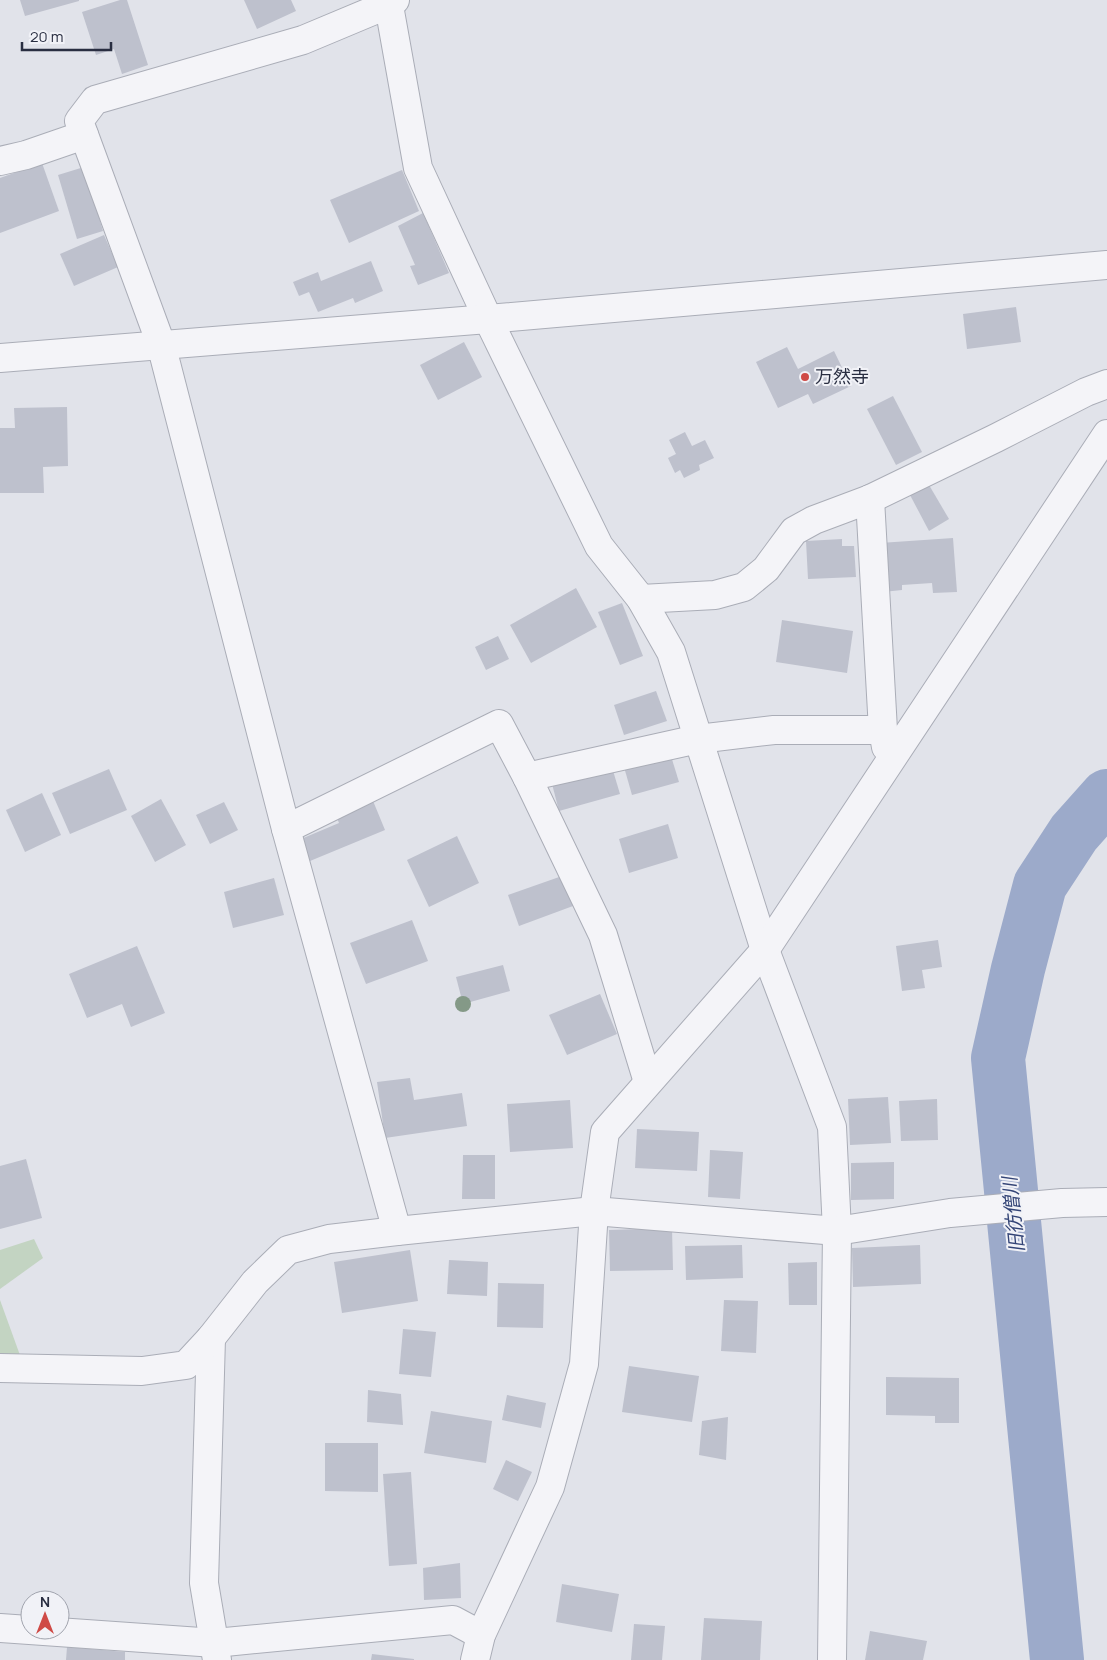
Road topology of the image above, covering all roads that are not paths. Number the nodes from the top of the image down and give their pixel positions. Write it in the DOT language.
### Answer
graph roads {
  1 [pos="391,1"];
  2 [pos="84,135"];
  3 [pos="0,161"];
  4 [pos="1107,265"];
  5 [pos="488,319"];
  6 [pos="162,344"];
  7 [pos="0,358"];
  8 [pos="1107,384"];
  9 [pos="1107,434"];
  10 [pos="870,499"];
  11 [pos="641,599"];
  12 [pos="883,730"];
  13 [pos="698,739"];
  14 [pos="889,762"];
  15 [pos="528,777"];
  16 [pos="286,829"];
  17 [pos="765,950"];
  18 [pos="648,1082"];
  19 [pos="1107,1202"];
  20 [pos="594,1211"];
  21 [pos="397,1231"];
  22 [pos="837,1231"];
  23 [pos="211,1338"];
  24 [pos="0,1368"];
  25 [pos="0,1628"];
  26 [pos="478,1647"];
  27 [pos="216,1652"];
  28 [pos="832,1660"];
  1 -- 2 [label="street"];
  1 -- 5 [label="street"];
  2 -- 3 [label="street"];
  2 -- 6 [label="street"];
  4 -- 5 [label="street"];
  5 -- 6 [label="street"];
  5 -- 11 [label="street"];
  6 -- 7 [label="street"];
  6 -- 16 [label="street"];
  8 -- 10 [label="street"];
  9 -- 14 [label="street"];
  10 -- 11 [label="street"];
  10 -- 12 [label="street"];
  11 -- 13 [label="street"];
  12 -- 13 [label="street"];
  12 -- 14 [label="street"];
  13 -- 15 [label="street"];
  13 -- 17 [label="street"];
  14 -- 17 [label="street"];
  15 -- 16 [label="street"];
  15 -- 18 [label="street"];
  16 -- 21 [label="street"];
  17 -- 18 [label="street"];
  17 -- 22 [label="street"];
  18 -- 20 [label="street"];
  19 -- 22 [label="street"];
  20 -- 21 [label="street"];
  20 -- 22 [label="street"];
  20 -- 26 [label="street"];
  21 -- 23 [label="street"];
  22 -- 28 [label="street"];
  23 -- 24 [label="street"];
  23 -- 27 [label="street"];
  25 -- 27 [label="street"];
  26 -- 27 [label="street"];
}
